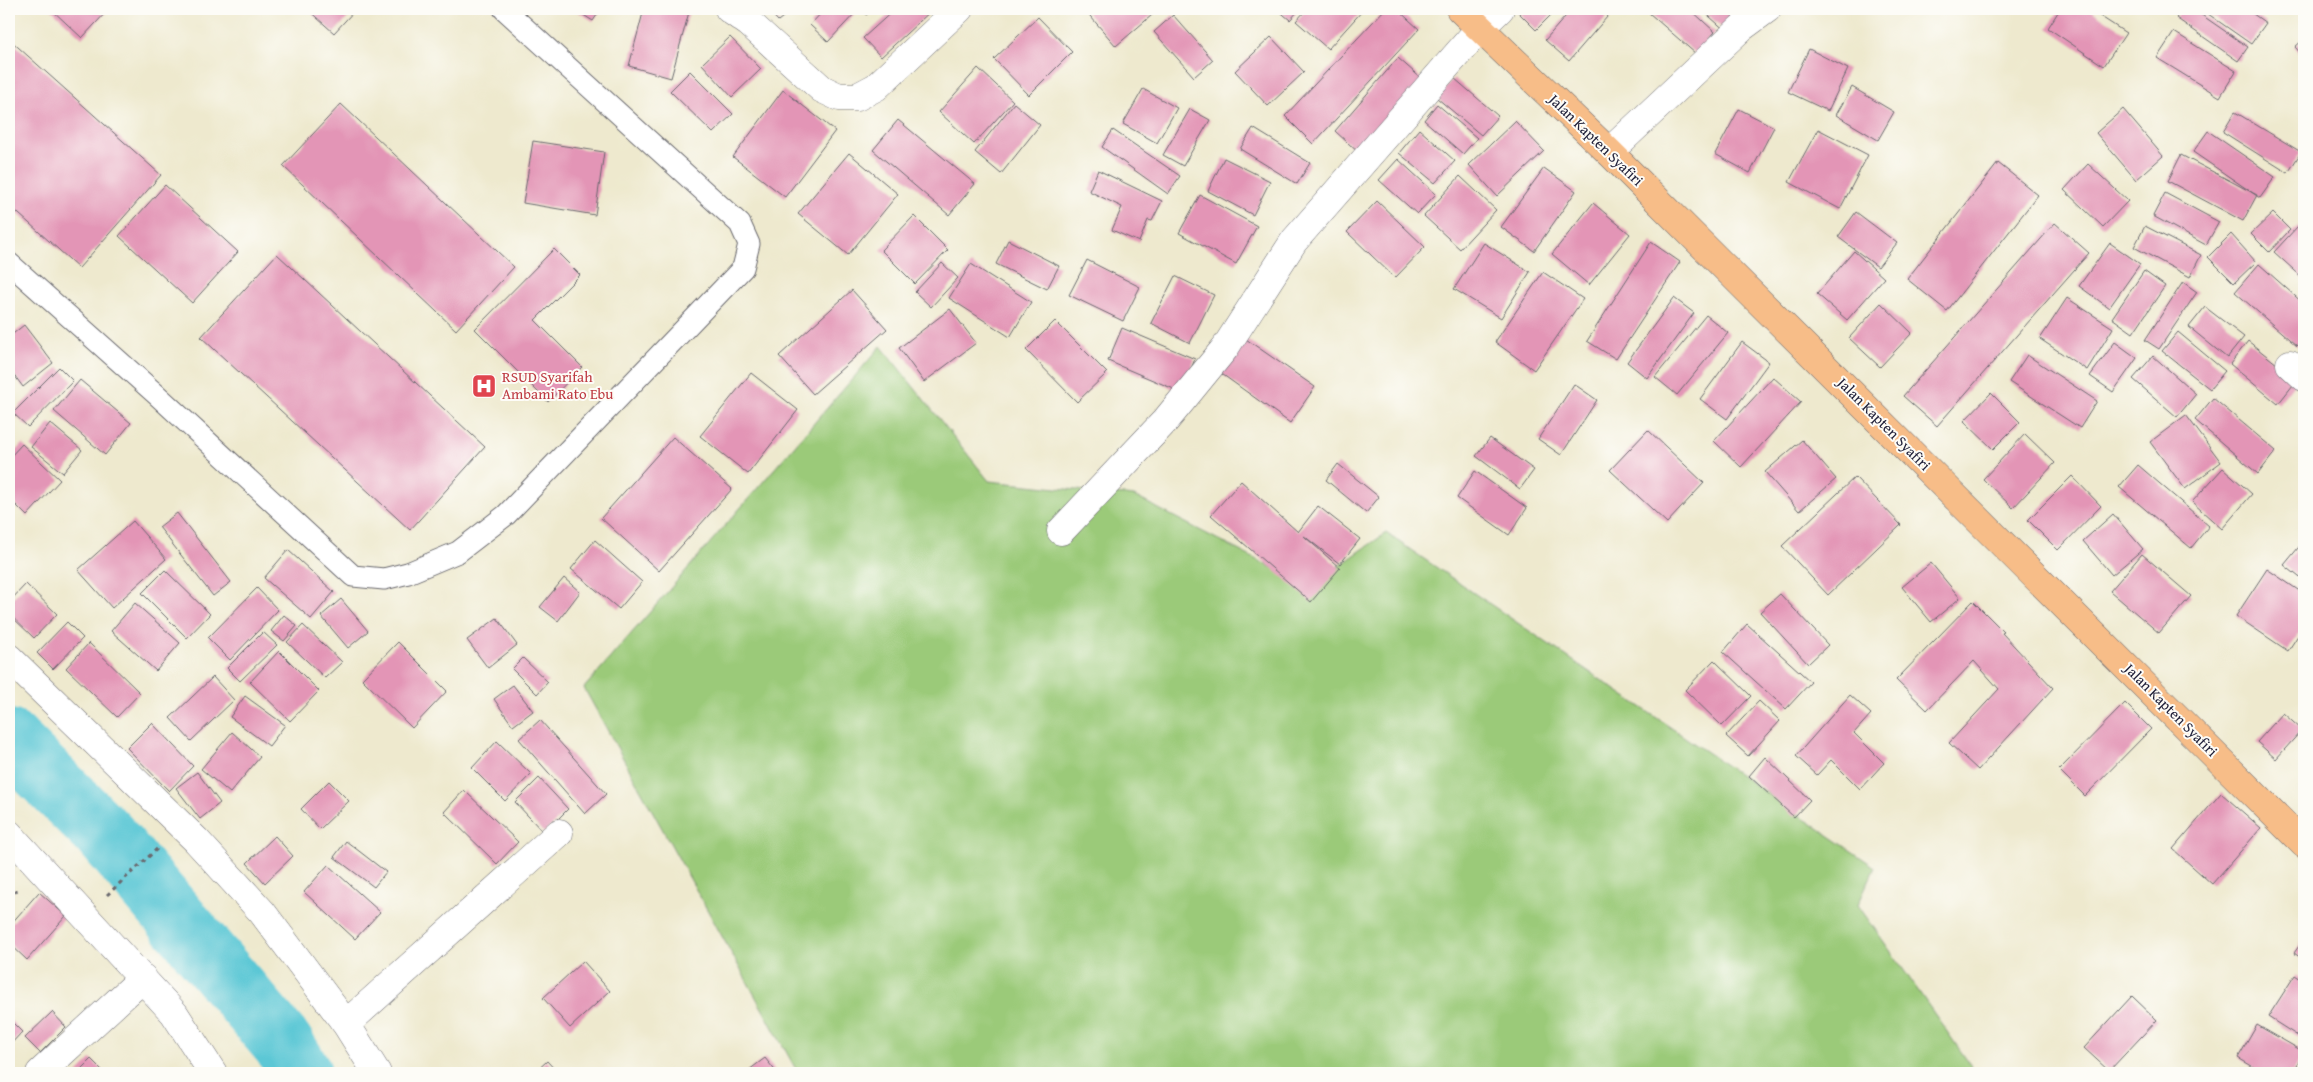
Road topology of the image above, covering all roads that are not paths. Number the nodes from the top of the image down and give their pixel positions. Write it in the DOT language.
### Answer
graph roads {
  1 [pos="504,9"];
  2 [pos="729,9"];
  3 [pos="959,9"];
  4 [pos="1460,9"];
  5 [pos="1500,9"];
  6 [pos="1767,9"];
  7 [pos="1480,28"];
  8 [pos="1609,152"];
  9 [pos="9,263"];
  10 [pos="1061,531"];
  11 [pos="9,658"];
  12 [pos="559,833"];
  13 [pos="9,834"];
  14 [pos="2304,844"];
  15 [pos="143,978"];
  16 [pos="346,1024"];
  17 [pos="40,1073"];
  18 [pos="213,1073"];
  19 [pos="377,1073"];
  1 -- 9 [label="lane"];
  2 -- 3 [label="street"];
  4 -- 7 [label="highway, Jalan Kapten Syafiri"];
  5 -- 7 [label="street"];
  6 -- 8 [label="street"];
  7 -- 8 [label="highway, Jalan Kapten Syafiri"];
  7 -- 10 [label="street"];
  8 -- 14 [label="highway, Jalan Kapten Syafiri"];
  11 -- 16 [label="street"];
  12 -- 16 [label="street"];
  13 -- 15 [label="street"];
  15 -- 17 [label="street"];
  15 -- 18 [label="street"];
  16 -- 19 [label="street"];
}
